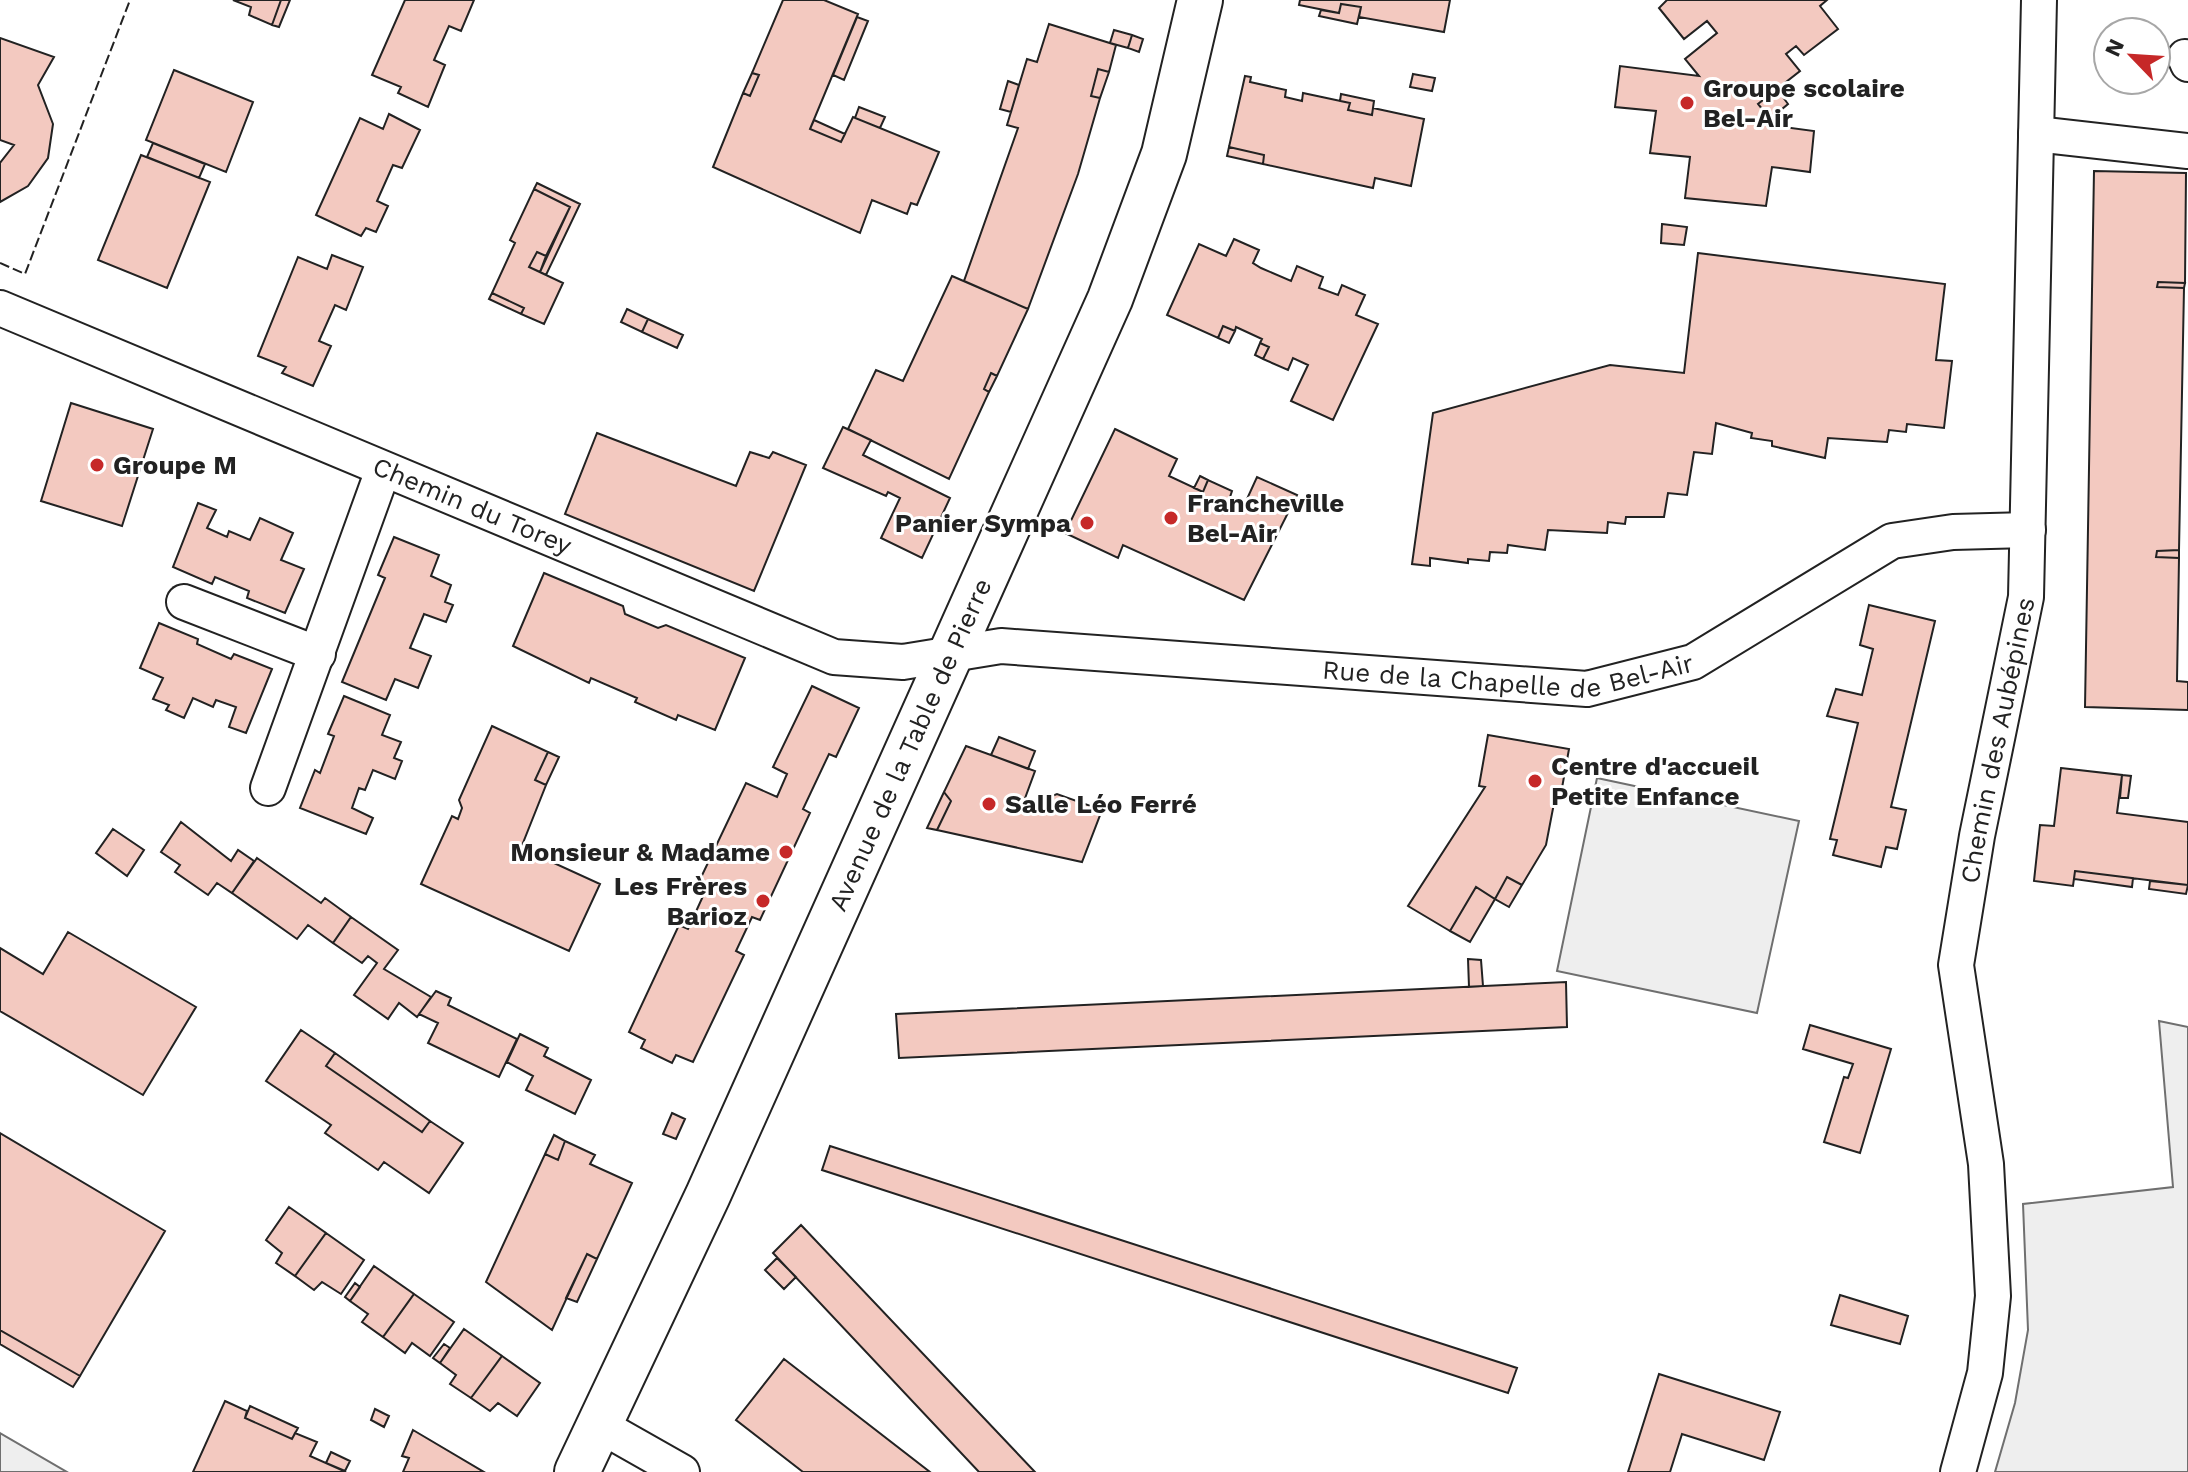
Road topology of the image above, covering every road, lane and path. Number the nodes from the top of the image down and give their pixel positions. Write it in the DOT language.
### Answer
graph roads {
  1 [pos="1200,0"];
  2 [pos="2039,0"];
  3 [pos="2036,134"];
  4 [pos="2188,151"];
  5 [pos="0,308"];
  6 [pos="383,470"];
  7 [pos="2028,530"];
  8 [pos="184,602"];
  9 [pos="318,654"];
  10 [pos="952,655"];
  11 [pos="268,788"];
  12 [pos="599,1425"];
  13 [pos="577,1472"];
  14 [pos="682,1472"];
  15 [pos="1958,1472"];
  1 -- 10 [label="main road, Avenue de la Table de Pierre"];
  2 -- 3 [label="street, Chemin des Aubépines"];
  3 -- 4 [label="street"];
  3 -- 7 [label="street, Chemin des Aubépines"];
  5 -- 6 [label="street, Chemin du Torey"];
  6 -- 9 [label="street"];
  6 -- 10 [label="street, Chemin du Torey"];
  7 -- 10 [label="street, Rue de la Chapelle de Bel-Air"];
  7 -- 15 [label="street, Chemin des Aubépines"];
  8 -- 9 [label="street"];
  9 -- 11 [label="street"];
  10 -- 12 [label="main road, Avenue de la Table de Pierre"];
  12 -- 13 [label="main road, Avenue de la Table de Pierre"];
  12 -- 14 [label="street"];
}
